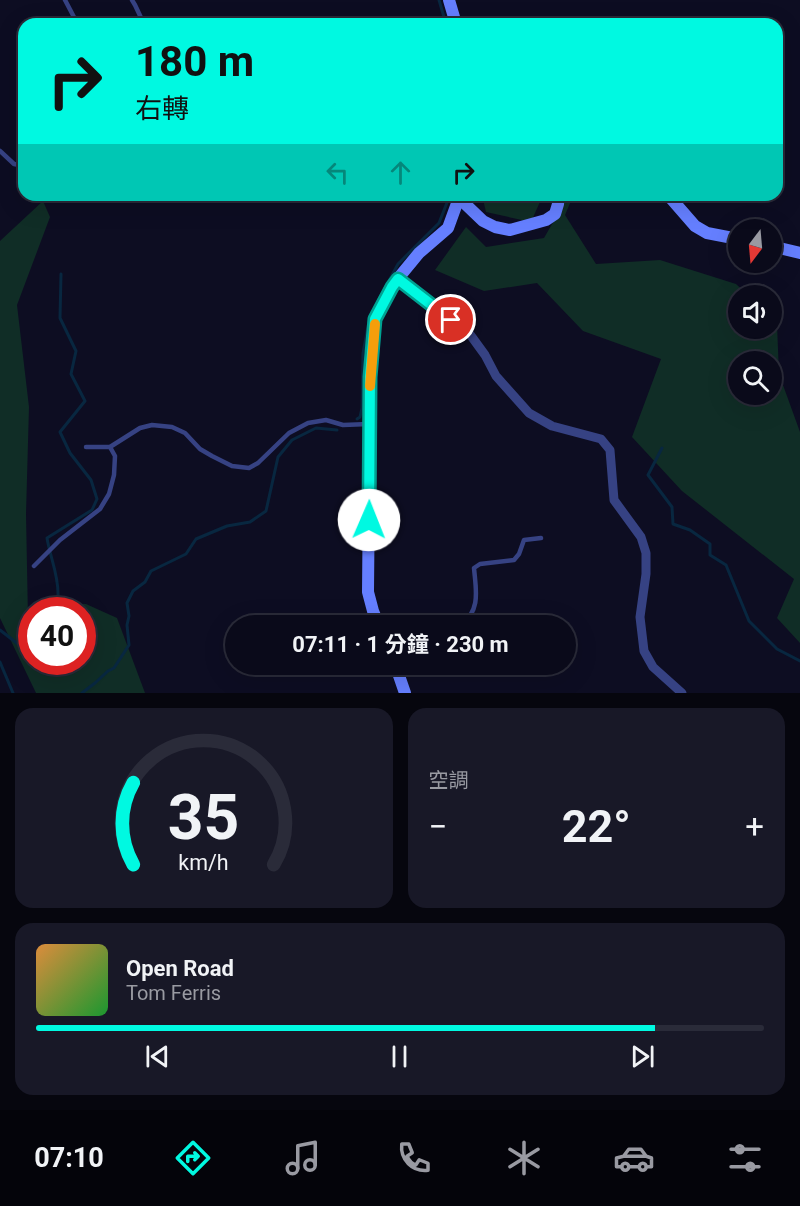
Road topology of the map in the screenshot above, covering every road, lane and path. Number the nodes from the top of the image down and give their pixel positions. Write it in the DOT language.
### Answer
graph roads {
  1 [pos="65,0"];
  2 [pos="132,0"];
  3 [pos="448,0"];
  4 [pos="74,18"];
  5 [pos="141,18"];
  6 [pos="454,18"];
  7 [pos="0,151"];
  8 [pos="18,165"];
  9 [pos="458,201"];
  10 [pos="463,201"];
  11 [pos="558,201"];
  12 [pos="673,201"];
  13 [pos="728,237"];
  14 [pos="782,249"];
  15 [pos="800,253"];
  16 [pos="398,279"];
  17 [pos="369,424"];
  18 [pos="86,447"];
  19 [pos="110,447"];
  20 [pos="541,538"];
  21 [pos="34,566"];
  22 [pos="375,615"];
  23 [pos="470,615"];
  24 [pos="399,675"];
  25 [pos="405,693"];
  26 [pos="682,693"];
  1 -- 4 [label="lane"];
  2 -- 5 [label="lane"];
  3 -- 6 [label="street"];
  7 -- 8 [label="lane"];
  9 -- 16 [label="street"];
  10 -- 11 [label="street"];
  12 -- 13 [label="street"];
  14 -- 15 [label="street"];
  16 -- 17 [label="street"];
  16 -- 26 [label="street"];
  17 -- 19 [label="lane"];
  17 -- 22 [label="street"];
  18 -- 19 [label="lane"];
  19 -- 21 [label="lane"];
  20 -- 23 [label="lane"];
  24 -- 25 [label="street"];
}
